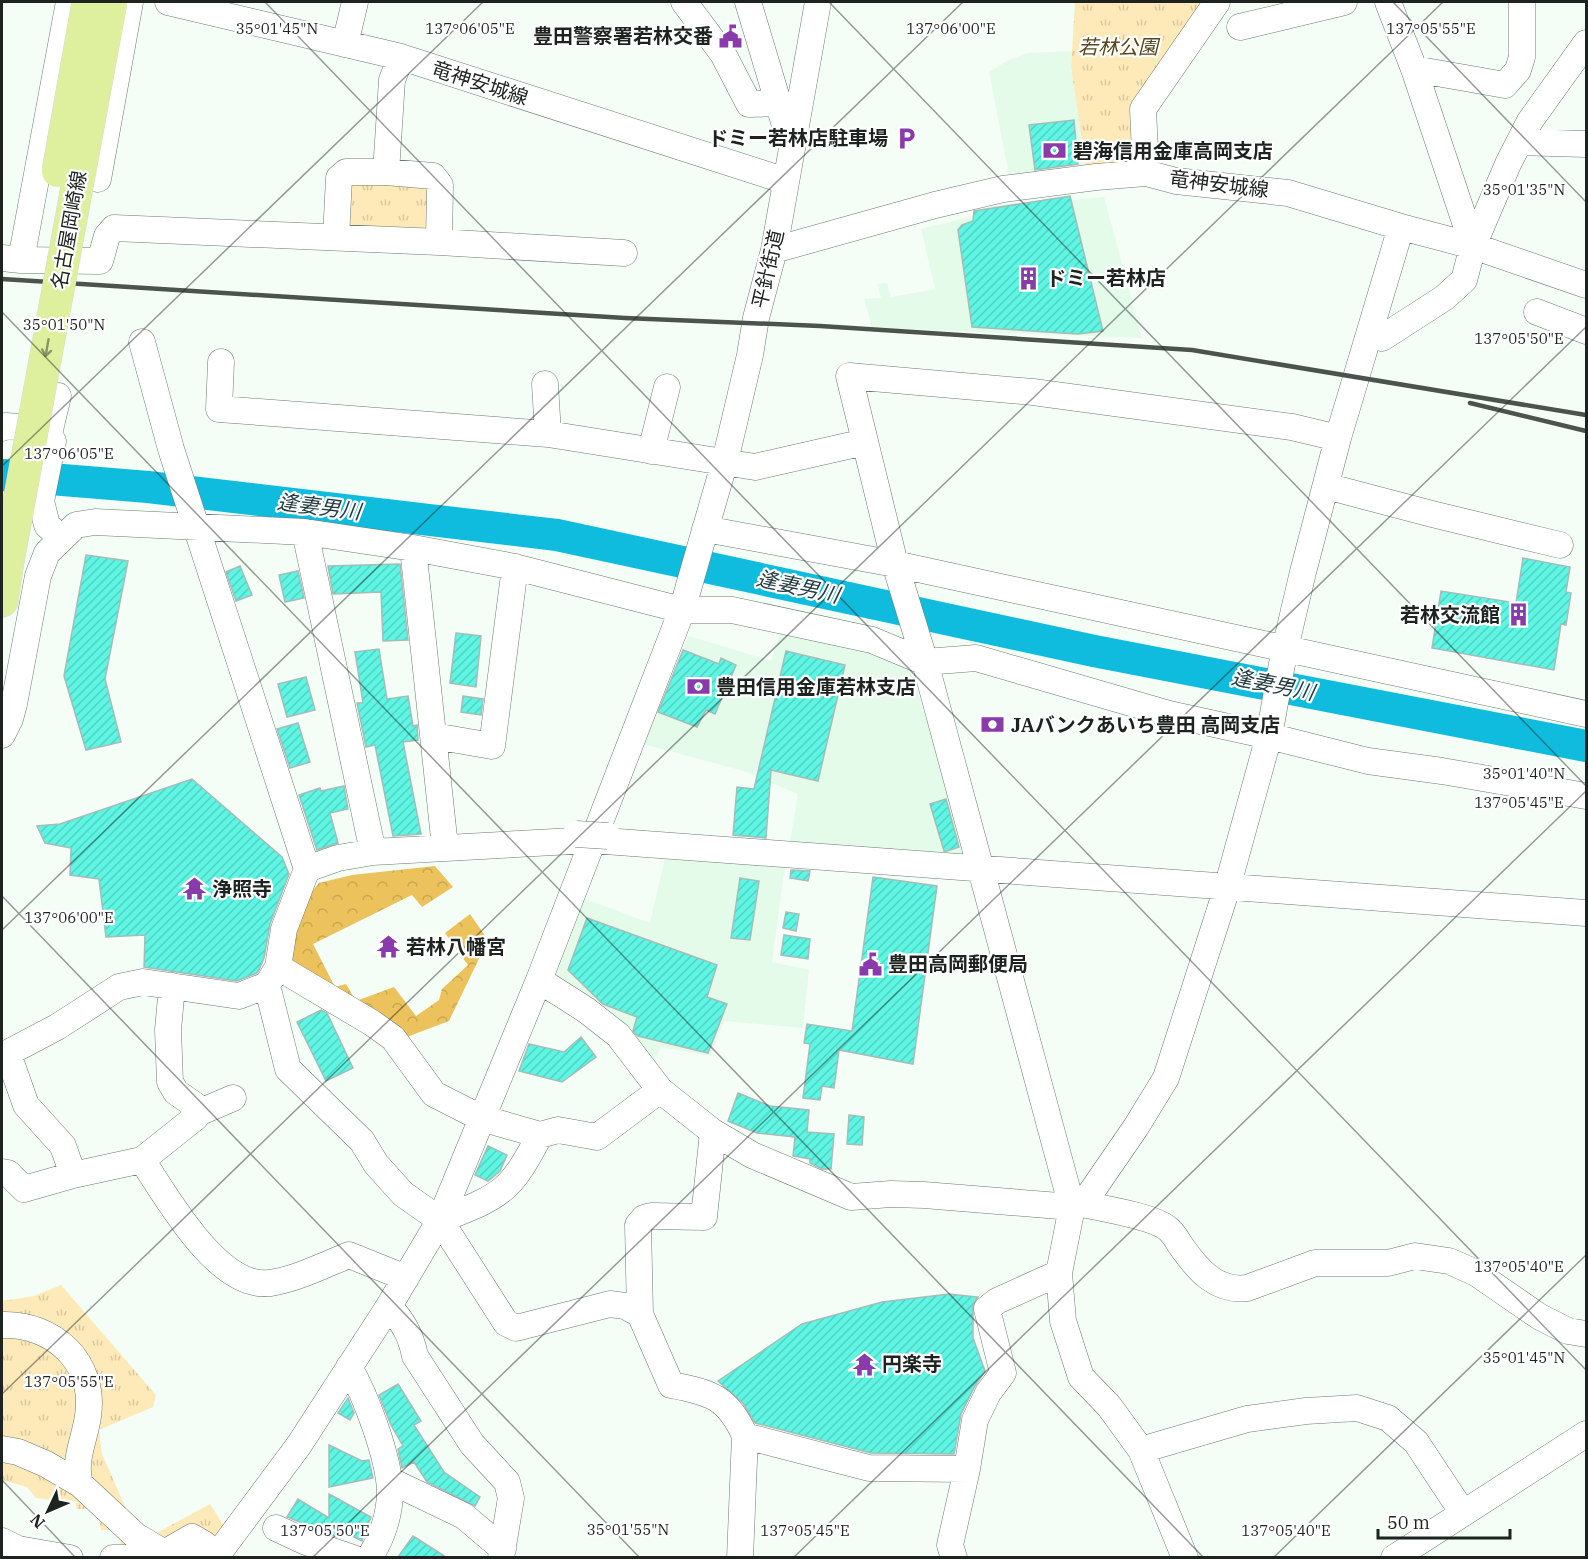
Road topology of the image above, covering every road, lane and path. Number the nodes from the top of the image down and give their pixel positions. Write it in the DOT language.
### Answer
graph roads {
  1 [pos="69,2"];
  2 [pos="88,2"];
  3 [pos="111,2"];
  4 [pos="130,2"];
  5 [pos="168,2"];
  6 [pos="355,2"];
  7 [pos="684,2"];
  8 [pos="748,2"];
  9 [pos="818,2"];
  10 [pos="1217,2"];
  11 [pos="1344,2"];
  12 [pos="1388,2"];
  13 [pos="1522,2"];
  14 [pos="1240,27"];
  15 [pos="1587,43"];
  16 [pos="345,44"];
  17 [pos="810,49"];
  18 [pos="761,50"];
  19 [pos="401,57"];
  20 [pos="1414,69"];
  21 [pos="779,103"];
  22 [pos="1520,142"];
  23 [pos="1587,144"];
  24 [pos="792,148"];
  25 [pos="386,172"];
  26 [pos="1146,173"];
  27 [pos="98,179"];
  28 [pos="786,181"];
  29 [pos="1401,227"];
  30 [pos="336,237"];
  31 [pos="439,242"];
  32 [pos="1473,246"];
  33 [pos="774,249"];
  34 [pos="624,253"];
  35 [pos="11,259"];
  36 [pos="1587,285"];
  37 [pos="1537,312"];
  38 [pos="1587,331"];
  39 [pos="1382,338"];
  40 [pos="142,342"];
  41 [pos="221,362"];
  42 [pos="545,384"];
  43 [pos="667,387"];
  44 [pos="58,396"];
  45 [pos="2,428"];
  46 [pos="548,434"];
  47 [pos="51,438"];
  48 [pos="1338,438"];
  49 [pos="865,442"];
  50 [pos="651,451"];
  51 [pos="725,461"];
  52 [pos="1326,486"];
  53 [pos="2,488"];
  54 [pos="196,525"];
  55 [pos="305,532"];
  56 [pos="705,532"];
  57 [pos="61,538"];
  58 [pos="1560,545"];
  59 [pos="413,548"];
  60 [pos="515,567"];
  61 [pos="897,569"];
  62 [pos="2,601"];
  63 [pos="684,604"];
  64 [pos="1285,650"];
  65 [pos="923,658"];
  66 [pos="1587,714"];
  67 [pos="1269,733"];
  68 [pos="2,735"];
  69 [pos="434,736"];
  70 [pos="1587,796"];
  71 [pos="592,837"];
  72 [pos="445,847"];
  73 [pos="373,852"];
  74 [pos="307,869"];
  75 [pos="981,869"];
  76 [pos="1227,888"];
  77 [pos="1587,913"];
  78 [pos="272,976"];
  79 [pos="539,980"];
  80 [pos="172,986"];
  81 [pos="5,1055"];
  82 [pos="660,1090"];
  83 [pos="233,1098"];
  84 [pos="198,1113"];
  85 [pos="481,1118"];
  86 [pos="713,1132"];
  87 [pos="540,1135"];
  88 [pos="142,1160"];
  89 [pos="2,1172"];
  90 [pos="73,1175"];
  91 [pos="1078,1205"];
  92 [pos="440,1220"];
  93 [pos="1059,1274"];
  94 [pos="406,1278"];
  95 [pos="389,1306"];
  96 [pos="640,1314"];
  97 [pos="2,1325"];
  98 [pos="1587,1334"];
  99 [pos="349,1367"];
  100 [pos="1587,1434"];
  101 [pos="745,1436"];
  102 [pos="2,1449"];
  103 [pos="1141,1450"];
  104 [pos="967,1469"];
  105 [pos="389,1480"];
  106 [pos="80,1484"];
  107 [pos="1463,1513"];
  108 [pos="276,1528"];
  109 [pos="11,1549"];
  110 [pos="502,1553"];
  111 [pos="170,1555"];
  112 [pos="69,1557"];
  113 [pos="113,1557"];
  114 [pos="138,1557"];
  115 [pos="194,1557"];
  116 [pos="215,1557"];
  117 [pos="353,1557"];
  118 [pos="369,1557"];
  119 [pos="740,1557"];
  120 [pos="954,1557"];
  121 [pos="1185,1557"];
  122 [pos="1394,1557"];
  1 -- 35 [label="street"];
  2 -- 53 [label="main road, 名古屋岡崎線, bridge"];
  3 -- 62 [label="main road, 名古屋岡崎線, one-way, bridge"];
  4 -- 27 [label="street"];
  5 -- 16 [label="street, 竜神安城線"];
  6 -- 16 [label="street"];
  7 -- 21 [label="street"];
  8 -- 18 [label="street"];
  9 -- 17 [label="street, 平針街道"];
  10 -- 26 [label="street"];
  11 -- 14 [label="street"];
  12 -- 20 [label="street"];
  13 -- 20 [label="street"];
  15 -- 22 [label="street"];
  16 -- 19 [label="street, 竜神安城線"];
  17 -- 18 [label="street"];
  17 -- 24 [label="street, 平針街道"];
  18 -- 21 [label="street"];
  19 -- 25 [label="street"];
  19 -- 28 [label="street, 竜神安城線"];
  20 -- 32 [label="street"];
  21 -- 24 [label="street"];
  22 -- 23 [label="street"];
  22 -- 32 [label="street"];
  24 -- 28 [label="street, 平針街道"];
  25 -- 30 [label="street"];
  25 -- 31 [label="street"];
  26 -- 29 [label="street, 竜神安城線"];
  26 -- 33 [label="street, 竜神安城線"];
  28 -- 33 [label="street, 平針街道"];
  29 -- 32 [label="street, 竜神安城線"];
  29 -- 48 [label="street"];
  30 -- 31 [label="street"];
  30 -- 35 [label="street"];
  31 -- 34 [label="street"];
  32 -- 36 [label="street, 竜神安城線"];
  32 -- 39 [label="street"];
  33 -- 51 [label="street, 平針街道"];
  37 -- 38 [label="street"];
  40 -- 54 [label="street"];
  41 -- 46 [label="street"];
  42 -- 46 [label="street"];
  43 -- 50 [label="street"];
  44 -- 47 [label="street"];
  45 -- 47 [label="street"];
  46 -- 50 [label="street"];
  47 -- 57 [label="street"];
  48 -- 49 [label="street"];
  48 -- 52 [label="street"];
  49 -- 51 [label="street"];
  49 -- 61 [label="street"];
  50 -- 51 [label="street"];
  51 -- 56 [label="street, 平針街道"];
  52 -- 58 [label="street"];
  52 -- 64 [label="street"];
  54 -- 55 [label="street"];
  54 -- 57 [label="street"];
  54 -- 74 [label="street"];
  55 -- 59 [label="street"];
  55 -- 73 [label="street"];
  56 -- 61 [label="street"];
  56 -- 63 [label="street, 平針街道"];
  57 -- 68 [label="street"];
  59 -- 60 [label="street"];
  59 -- 69 [label="street"];
  60 -- 63 [label="street"];
  60 -- 69 [label="street"];
  61 -- 64 [label="street"];
  61 -- 65 [label="street"];
  63 -- 65 [label="street"];
  63 -- 71 [label="street, 平針街道"];
  64 -- 66 [label="street"];
  64 -- 67 [label="street"];
  65 -- 67 [label="street"];
  65 -- 75 [label="street"];
  67 -- 70 [label="street"];
  67 -- 76 [label="street"];
  69 -- 72 [label="street"];
  71 -- 72 [label="street"];
  71 -- 75 [label="street"];
  71 -- 79 [label="street, 平針街道"];
  72 -- 73 [label="street"];
  73 -- 74 [label="street"];
  74 -- 78 [label="street"];
  75 -- 76 [label="street"];
  75 -- 91 [label="street"];
  76 -- 77 [label="street"];
  76 -- 91 [label="street"];
  78 -- 80 [label="street"];
  78 -- 85 [label="street"];
  78 -- 92 [label="street"];
  79 -- 82 [label="street"];
  79 -- 85 [label="street, 平針街道"];
  80 -- 81 [label="street"];
  80 -- 84 [label="street"];
  81 -- 90 [label="street"];
  82 -- 86 [label="street"];
  82 -- 87 [label="street"];
  83 -- 84 [label="street"];
  84 -- 88 [label="street"];
  85 -- 87 [label="street"];
  85 -- 92 [label="street, 平針街道"];
  86 -- 91 [label="street"];
  86 -- 96 [label="street"];
  87 -- 92 [label="street"];
  88 -- 90 [label="street"];
  88 -- 94 [label="street"];
  89 -- 90 [label="street"];
  91 -- 93 [label="street"];
  91 -- 98 [label="street"];
  92 -- 94 [label="street, 平針街道"];
  92 -- 96 [label="street"];
  93 -- 103 [label="street"];
  93 -- 104 [label="street"];
  94 -- 95 [label="street, 平針街道"];
  95 -- 99 [label="street, 平針街道"];
  95 -- 110 [label="street"];
  96 -- 101 [label="street"];
  97 -- 106 [label="street"];
  99 -- 105 [label="street"];
  99 -- 116 [label="street, 平針街道"];
  100 -- 107 [label="street"];
  101 -- 104 [label="street"];
  101 -- 119 [label="street"];
  102 -- 106 [label="street"];
  103 -- 107 [label="street"];
  103 -- 121 [label="street"];
  104 -- 120 [label="street"];
  105 -- 110 [label="street"];
  105 -- 118 [label="street"];
  106 -- 111 [label="street"];
  107 -- 122 [label="street"];
  108 -- 117 [label="street"];
  109 -- 112 [label="street"];
  111 -- 115 [label="street"];
  113 -- 114 [label="street"];
}
